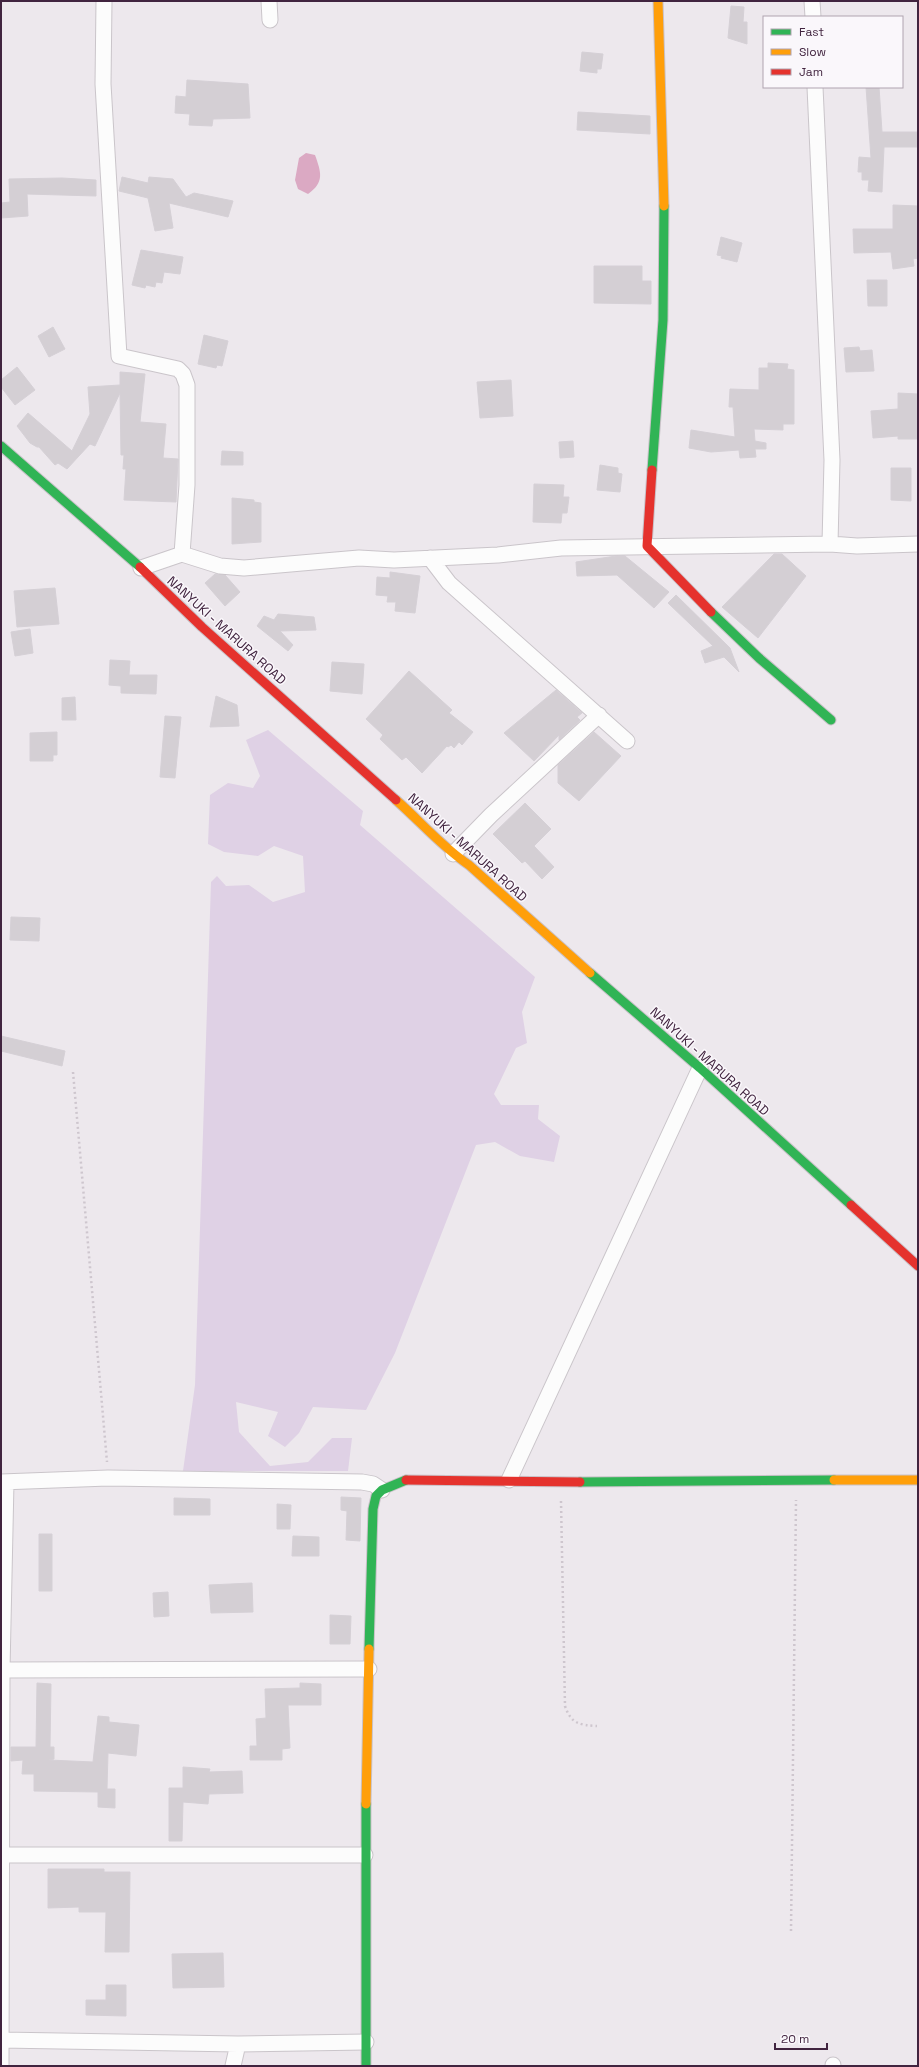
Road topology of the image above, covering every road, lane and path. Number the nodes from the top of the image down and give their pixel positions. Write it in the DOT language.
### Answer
graph roads {
  1 [pos="104,1"];
  2 [pos="269,1"];
  3 [pos="658,1"];
  4 [pos="812,1"];
  5 [pos="813,16"];
  6 [pos="270,20"];
  7 [pos="815,88"];
  8 [pos="1,446"];
  9 [pos="830,544"];
  10 [pos="918,544"];
  11 [pos="647,546"];
  12 [pos="182,554"];
  13 [pos="430,558"];
  14 [pos="141,568"];
  15 [pos="599,715"];
  16 [pos="831,720"];
  17 [pos="627,741"];
  18 [pos="453,854"];
  19 [pos="700,1068"];
  20 [pos="73,1072"];
  21 [pos="918,1266"];
  22 [pos="108,1478"];
  23 [pos="508,1480"];
  24 [pos="918,1480"];
  25 [pos="796,1481"];
  26 [pos="3,1482"];
  27 [pos="560,1482"];
  28 [pos="382,1490"];
  29 [pos="369,1669"];
  30 [pos="2,1670"];
  31 [pos="597,1726"];
  32 [pos="2,1855"];
  33 [pos="365,1855"];
  34 [pos="791,1931"];
  35 [pos="1,2040"];
  36 [pos="366,2042"];
  37 [pos="238,2044"];
  38 [pos="1,2066"];
  39 [pos="233,2066"];
  40 [pos="366,2066"];
  1 -- 12 [label="street"];
  2 -- 6 [label="street"];
  3 -- 11 [label="street"];
  4 -- 5 [label="street"];
  7 -- 9 [label="street"];
  8 -- 14 [label="street, NANYUKI - MARURA ROAD"];
  9 -- 10 [label="street"];
  9 -- 11 [label="street"];
  11 -- 13 [label="street"];
  11 -- 16 [label="street"];
  12 -- 13 [label="street"];
  12 -- 14 [label="street"];
  13 -- 15 [label="street"];
  14 -- 18 [label="street, NANYUKI - MARURA ROAD"];
  15 -- 17 [label="street"];
  15 -- 18 [label="street"];
  18 -- 19 [label="street, NANYUKI - MARURA ROAD"];
  19 -- 21 [label="street, NANYUKI - MARURA ROAD"];
  19 -- 23 [label="street"];
  20 -- 22 [label="path"];
  22 -- 26 [label="street"];
  22 -- 28 [label="street"];
  23 -- 27 [label="street"];
  23 -- 28 [label="street"];
  24 -- 25 [label="street"];
  25 -- 27 [label="street"];
  25 -- 34 [label="path"];
  26 -- 30 [label="street"];
  27 -- 31 [label="path"];
  28 -- 29 [label="street"];
  29 -- 30 [label="street"];
  29 -- 33 [label="street"];
  30 -- 32 [label="street"];
  32 -- 33 [label="street"];
  32 -- 35 [label="street"];
  33 -- 36 [label="street"];
  35 -- 37 [label="street"];
  35 -- 38 [label="street"];
  36 -- 37 [label="street"];
  36 -- 40 [label="street"];
  37 -- 39 [label="street"];
}
